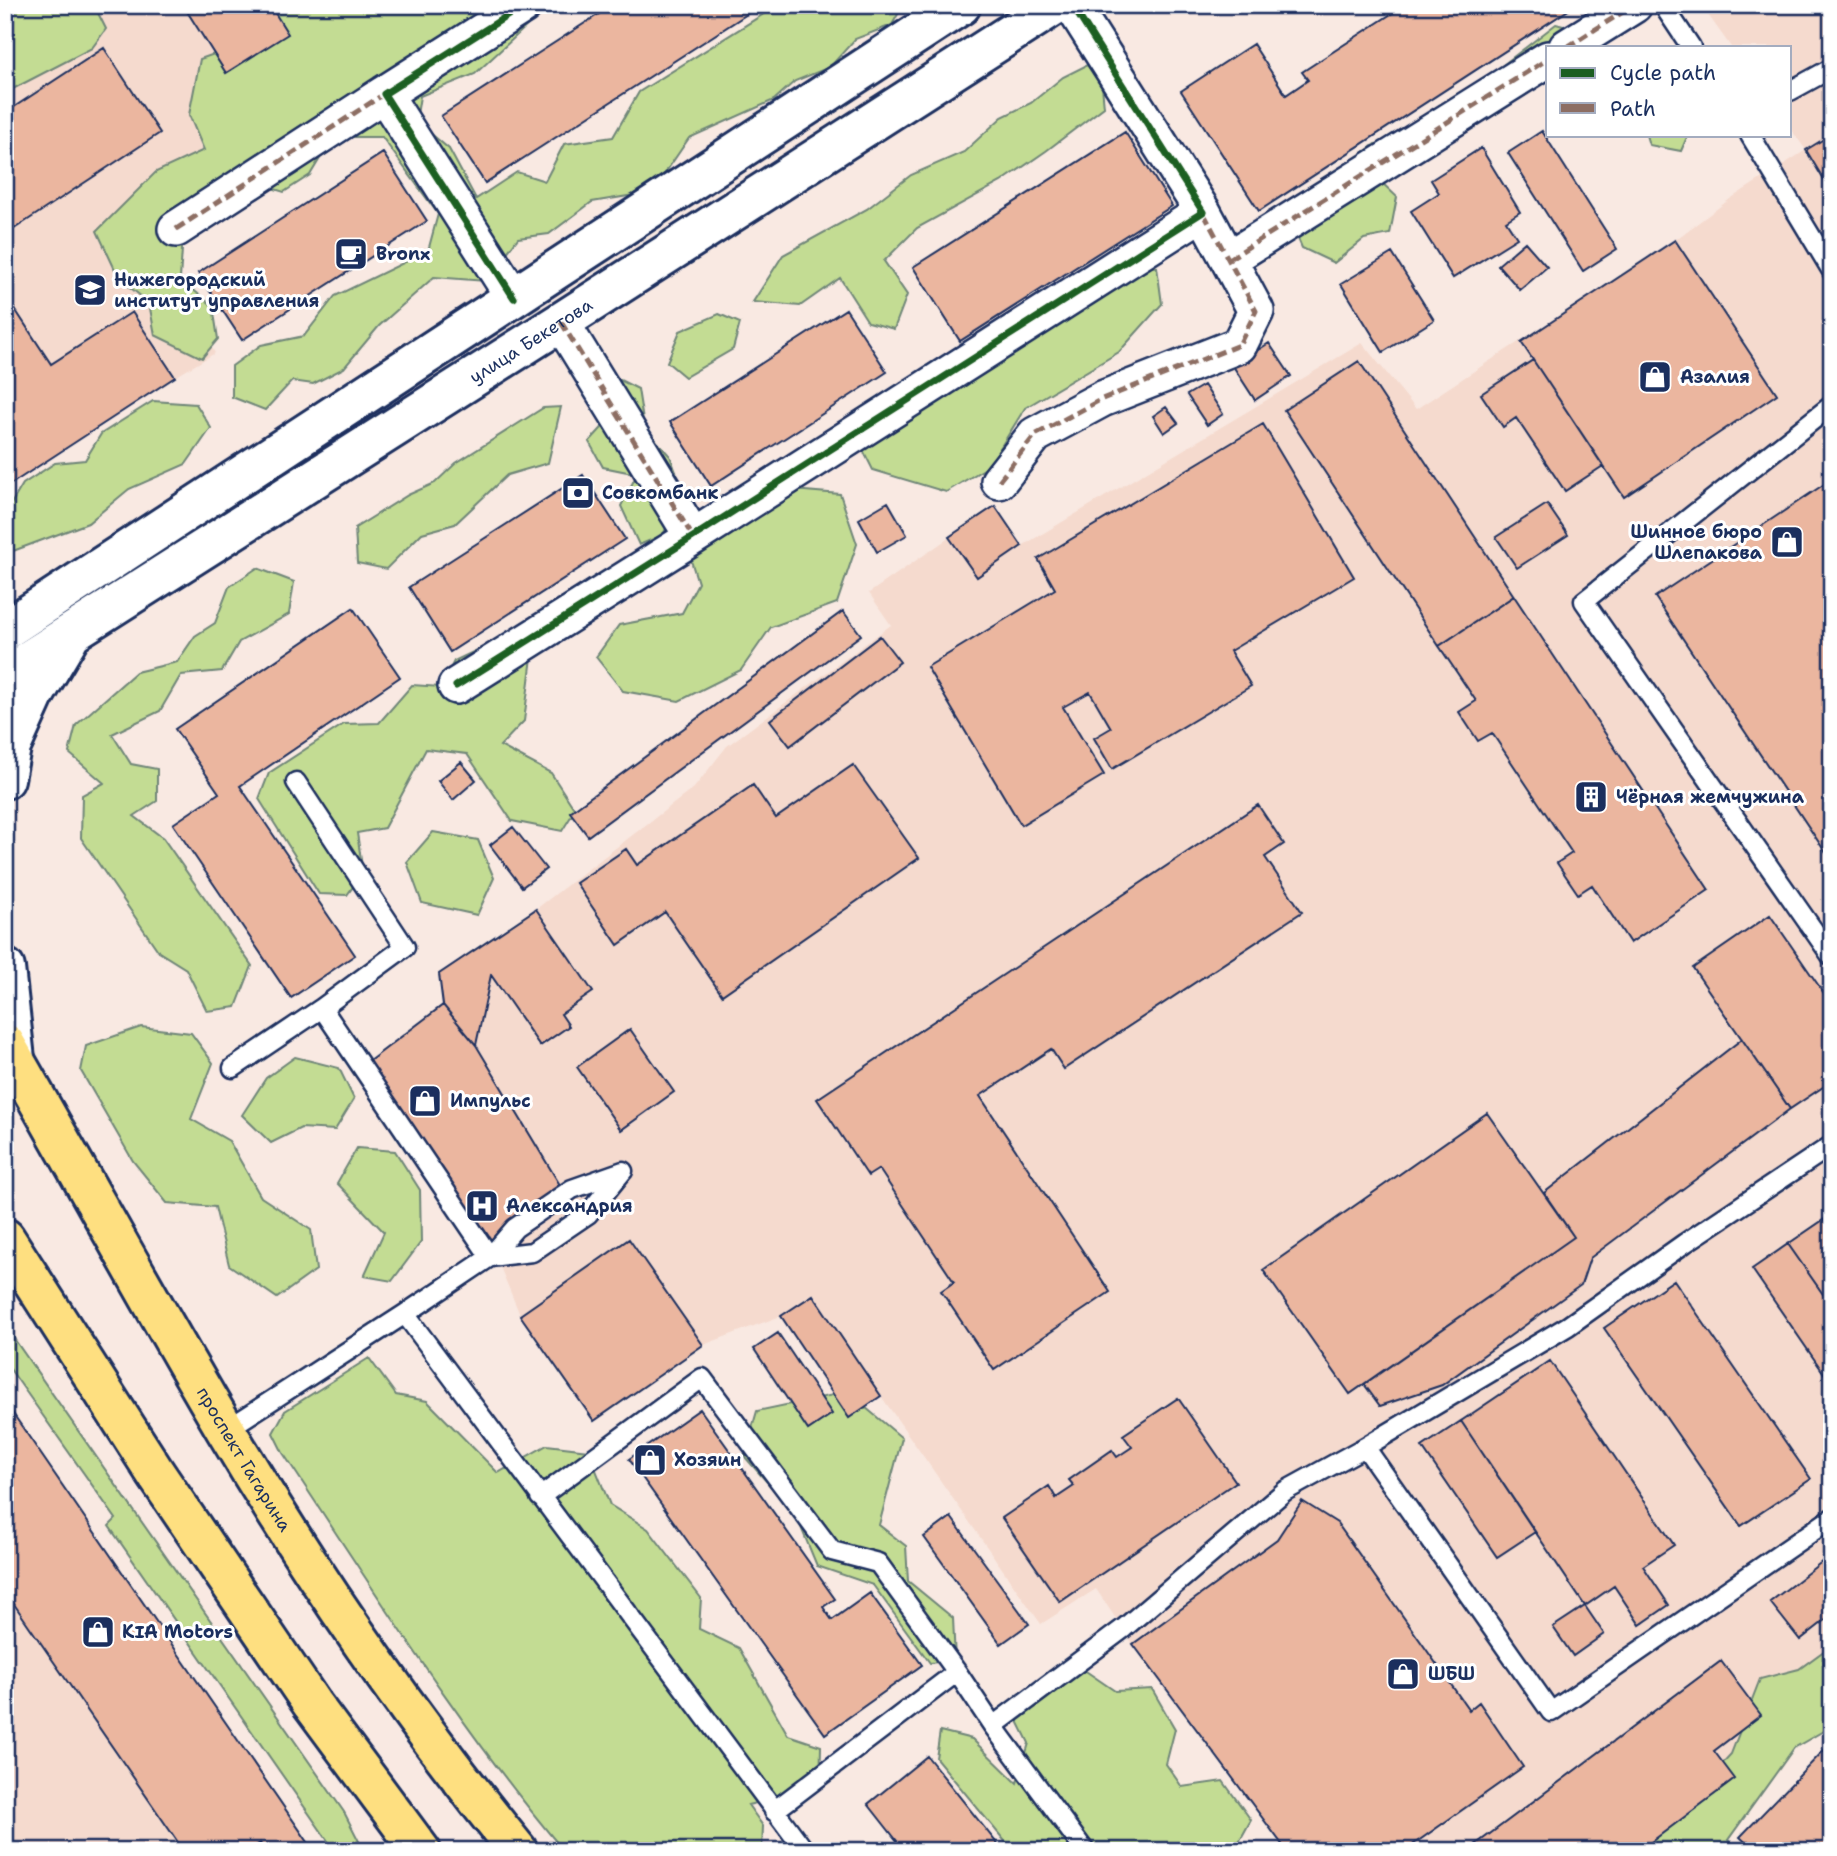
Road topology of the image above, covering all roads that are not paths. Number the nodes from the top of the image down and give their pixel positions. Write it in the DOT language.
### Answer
graph roads {
  1 [pos="524,5"];
  2 [pos="1055,5"];
  3 [pos="1072,5"];
  4 [pos="1634,5"];
  5 [pos="1663,5"];
  6 [pos="947,9"];
  7 [pos="1569,46"];
  8 [pos="1690,46"];
  9 [pos="1546,60"];
  10 [pos="1832,68"];
  11 [pos="1792,90"];
  12 [pos="384,94"];
  13 [pos="1751,136"];
  14 [pos="1203,212"];
  15 [pos="176,229"];
  16 [pos="1229,259"];
  17 [pos="1832,271"];
  18 [pos="513,298"];
  19 [pos="561,322"];
  20 [pos="1832,405"];
  21 [pos="999,481"];
  22 [pos="693,537"];
  23 [pos="50,601"];
  24 [pos="5,610"];
  25 [pos="5,630"];
  26 [pos="72,633"];
  27 [pos="5,675"];
  28 [pos="456,686"];
  29 [pos="5,779"];
  30 [pos="296,782"];
  31 [pos="1832,957"];
  32 [pos="5,968"];
  33 [pos="322,1008"];
  34 [pos="10,1051"];
  35 [pos="233,1068"];
  36 [pos="1832,1145"];
  37 [pos="7,1245"];
  38 [pos="490,1257"];
  39 [pos="405,1314"];
  40 [pos="226,1430"];
  41 [pos="1365,1447"];
  42 [pos="540,1497"];
  43 [pos="1832,1518"];
  44 [pos="957,1672"];
  45 [pos="993,1726"];
  46 [pos="774,1811"];
  47 [pos="421,1851"];
  48 [pos="518,1851"];
  49 [pos="805,1851"];
  50 [pos="1085,1851"];
  1 -- 12 [label="street"];
  2 -- 19 [label="main road, улица Бекетова"];
  3 -- 14 [label="street"];
  4 -- 7 [label="street"];
  5 -- 8 [label="lane"];
  6 -- 18 [label="main road"];
  9 -- 16 [label="street"];
  10 -- 11 [label="lane"];
  12 -- 15 [label="street"];
  12 -- 18 [label="street"];
  13 -- 17 [label="lane"];
  14 -- 16 [label="street"];
  14 -- 22 [label="street"];
  16 -- 21 [label="street"];
  18 -- 23 [label="main road"];
  19 -- 22 [label="street"];
  19 -- 26 [label="main road, улица Бекетова"];
  20 -- 31 [label="lane"];
  22 -- 28 [label="street"];
  23 -- 24 [label="main road"];
  23 -- 25 [label="main road"];
  26 -- 27 [label="main road, улица Бекетова"];
  26 -- 29 [label="main road"];
  30 -- 33 [label="lane"];
  32 -- 34 [label="main road"];
  33 -- 35 [label="lane"];
  33 -- 38 [label="lane"];
  34 -- 40 [label="main road, проспект Гагарина"];
  36 -- 41 [label="lane"];
  37 -- 47 [label="main road"];
  38 -- 38 [label="lane"];
  38 -- 39 [label="lane"];
  39 -- 40 [label="lane"];
  39 -- 42 [label="lane"];
  40 -- 48 [label="main road, проспект Гагарина"];
  41 -- 43 [label="lane"];
  41 -- 45 [label="lane"];
  42 -- 44 [label="lane"];
  42 -- 46 [label="lane"];
  44 -- 45 [label="lane"];
  44 -- 46 [label="lane"];
  45 -- 50 [label="lane"];
  46 -- 49 [label="lane"];
}
